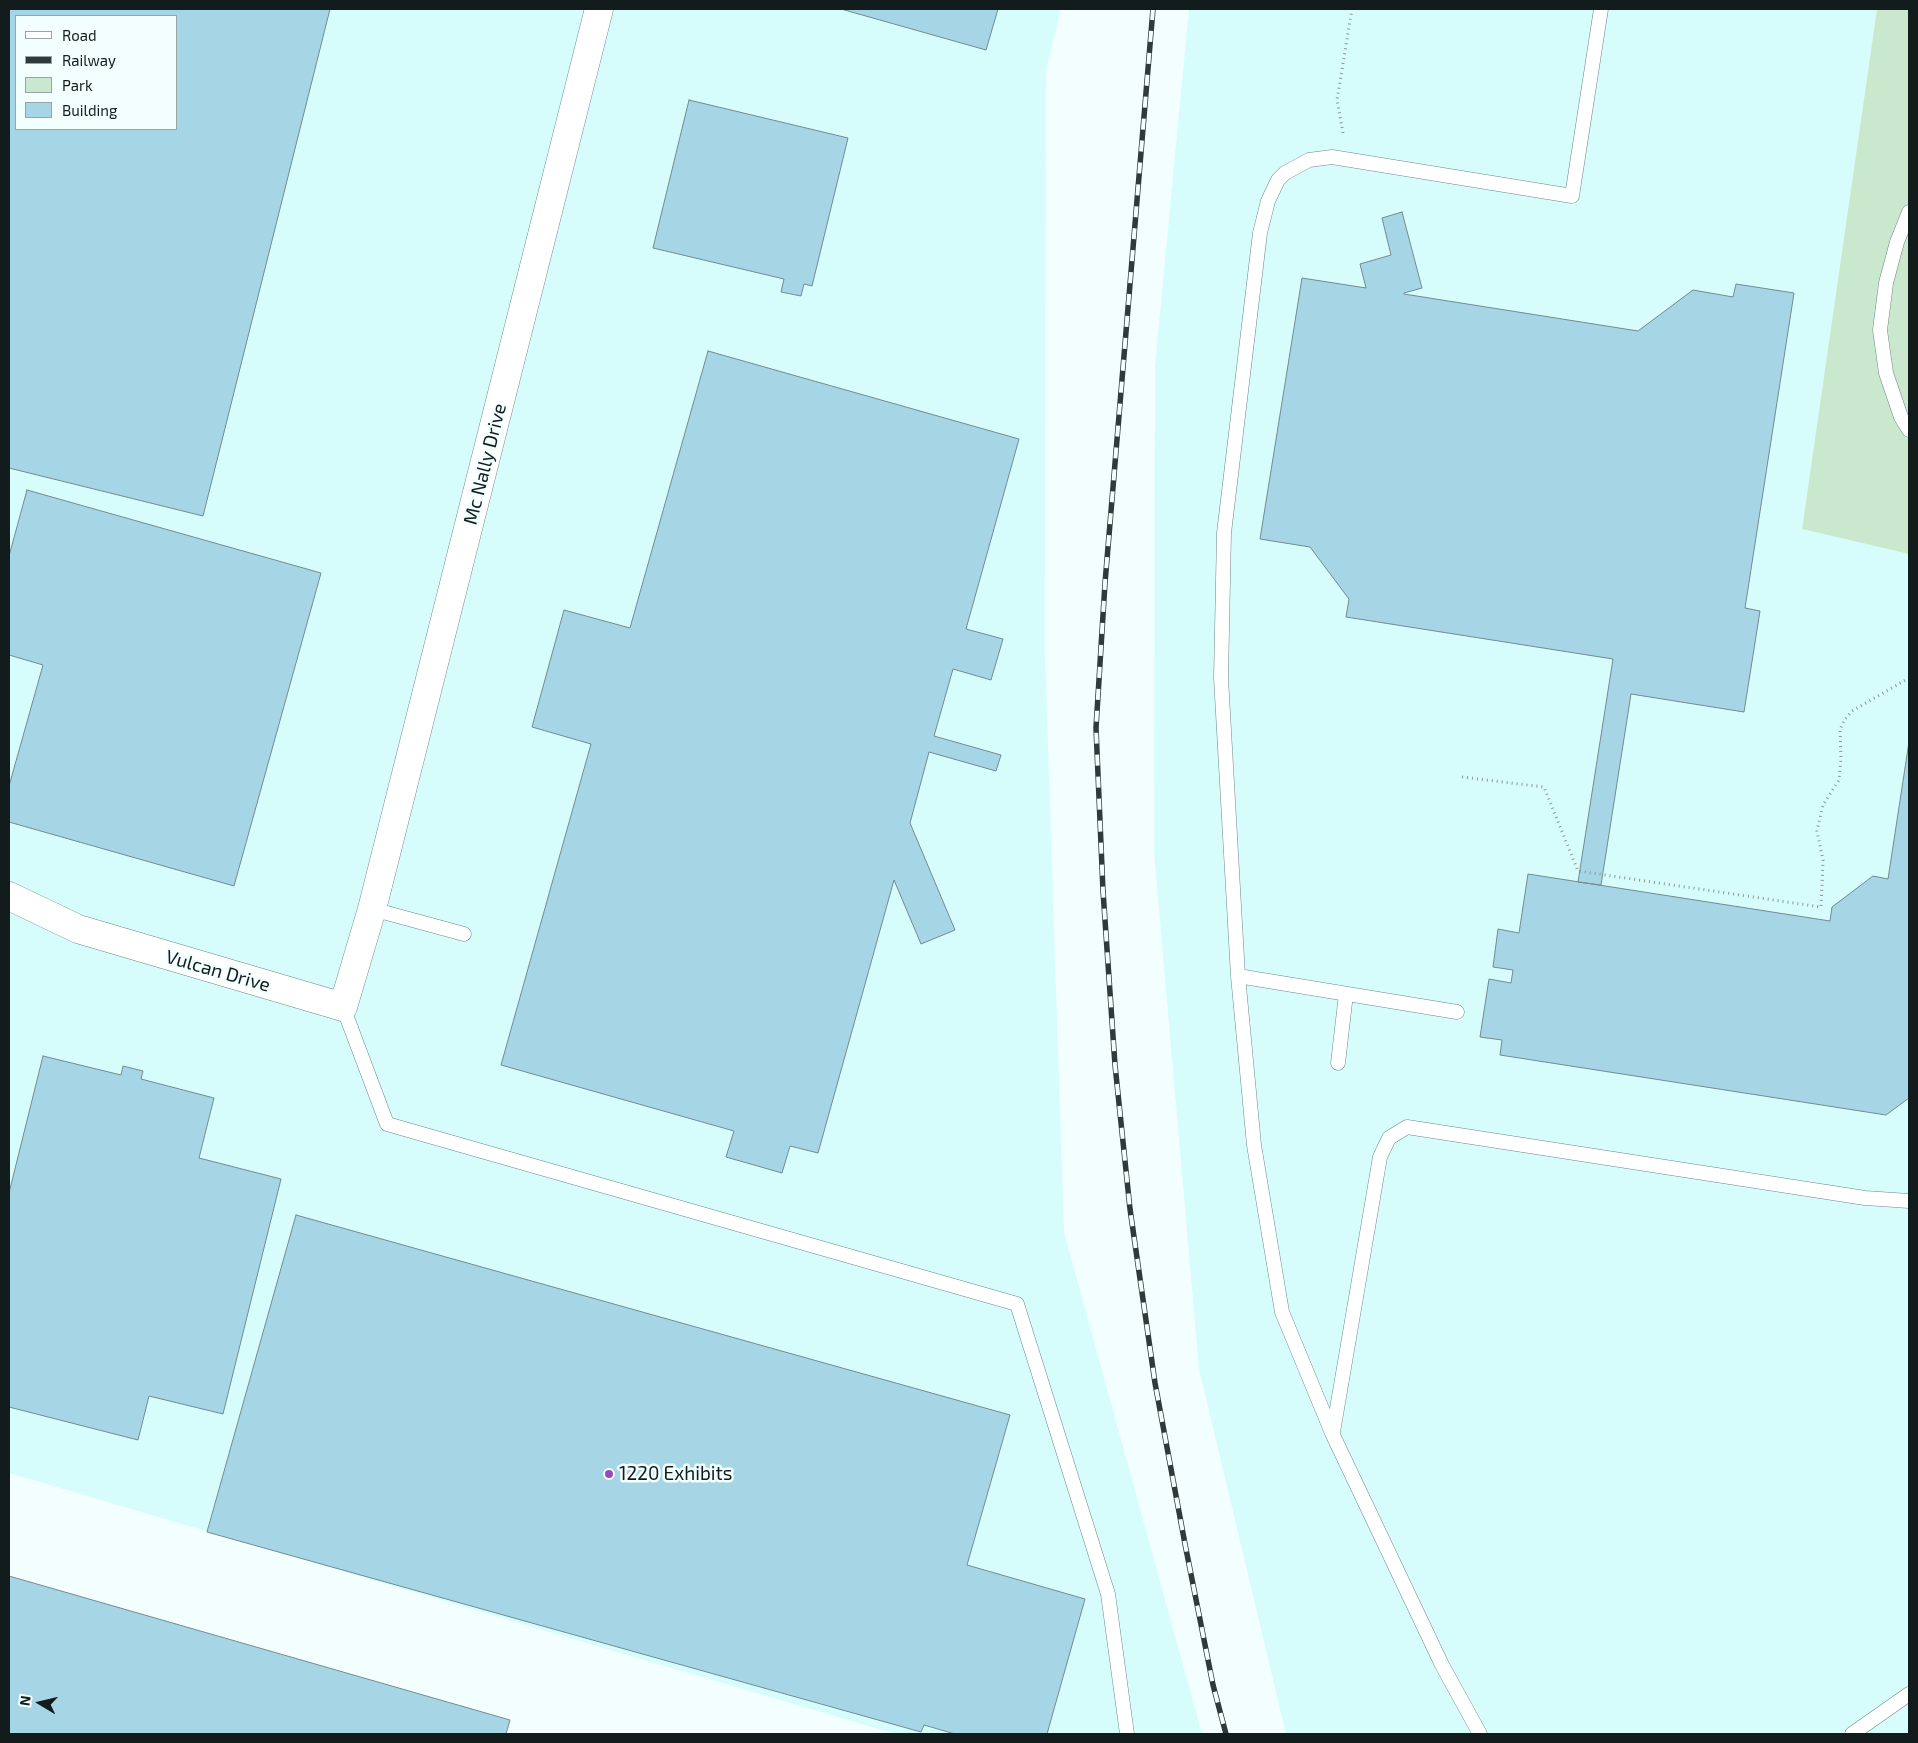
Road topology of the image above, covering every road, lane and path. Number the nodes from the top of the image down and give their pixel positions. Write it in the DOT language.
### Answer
graph roads {
  1 [pos="599,9"];
  2 [pos="1352,9"];
  3 [pos="1601,9"];
  4 [pos="1349,160"];
  5 [pos="1908,221"];
  6 [pos="1909,430"];
  7 [pos="1909,678"];
  8 [pos="1462,777"];
  9 [pos="9,896"];
  10 [pos="371,914"];
  11 [pos="464,934"];
  12 [pos="1238,976"];
  13 [pos="1346,994"];
  14 [pos="343,1007"];
  15 [pos="1457,1012"];
  16 [pos="1338,1063"];
  17 [pos="1909,1201"];
  18 [pos="1332,1433"];
  19 [pos="1909,1694"];
  20 [pos="1127,1734"];
  21 [pos="1480,1734"];
  22 [pos="1852,1734"];
  1 -- 10 [label="street, Mc Nally Drive"];
  2 -- 4 [label="path"];
  3 -- 4 [label="lane"];
  4 -- 12 [label="lane"];
  5 -- 6 [label="lane"];
  7 -- 8 [label="path"];
  9 -- 14 [label="street, Vulcan Drive"];
  10 -- 11 [label="lane"];
  10 -- 14 [label="street"];
  12 -- 13 [label="lane"];
  12 -- 18 [label="lane"];
  13 -- 15 [label="lane"];
  13 -- 16 [label="lane"];
  14 -- 20 [label="lane"];
  17 -- 18 [label="lane"];
  18 -- 21 [label="lane"];
  19 -- 22 [label="lane"];
}
